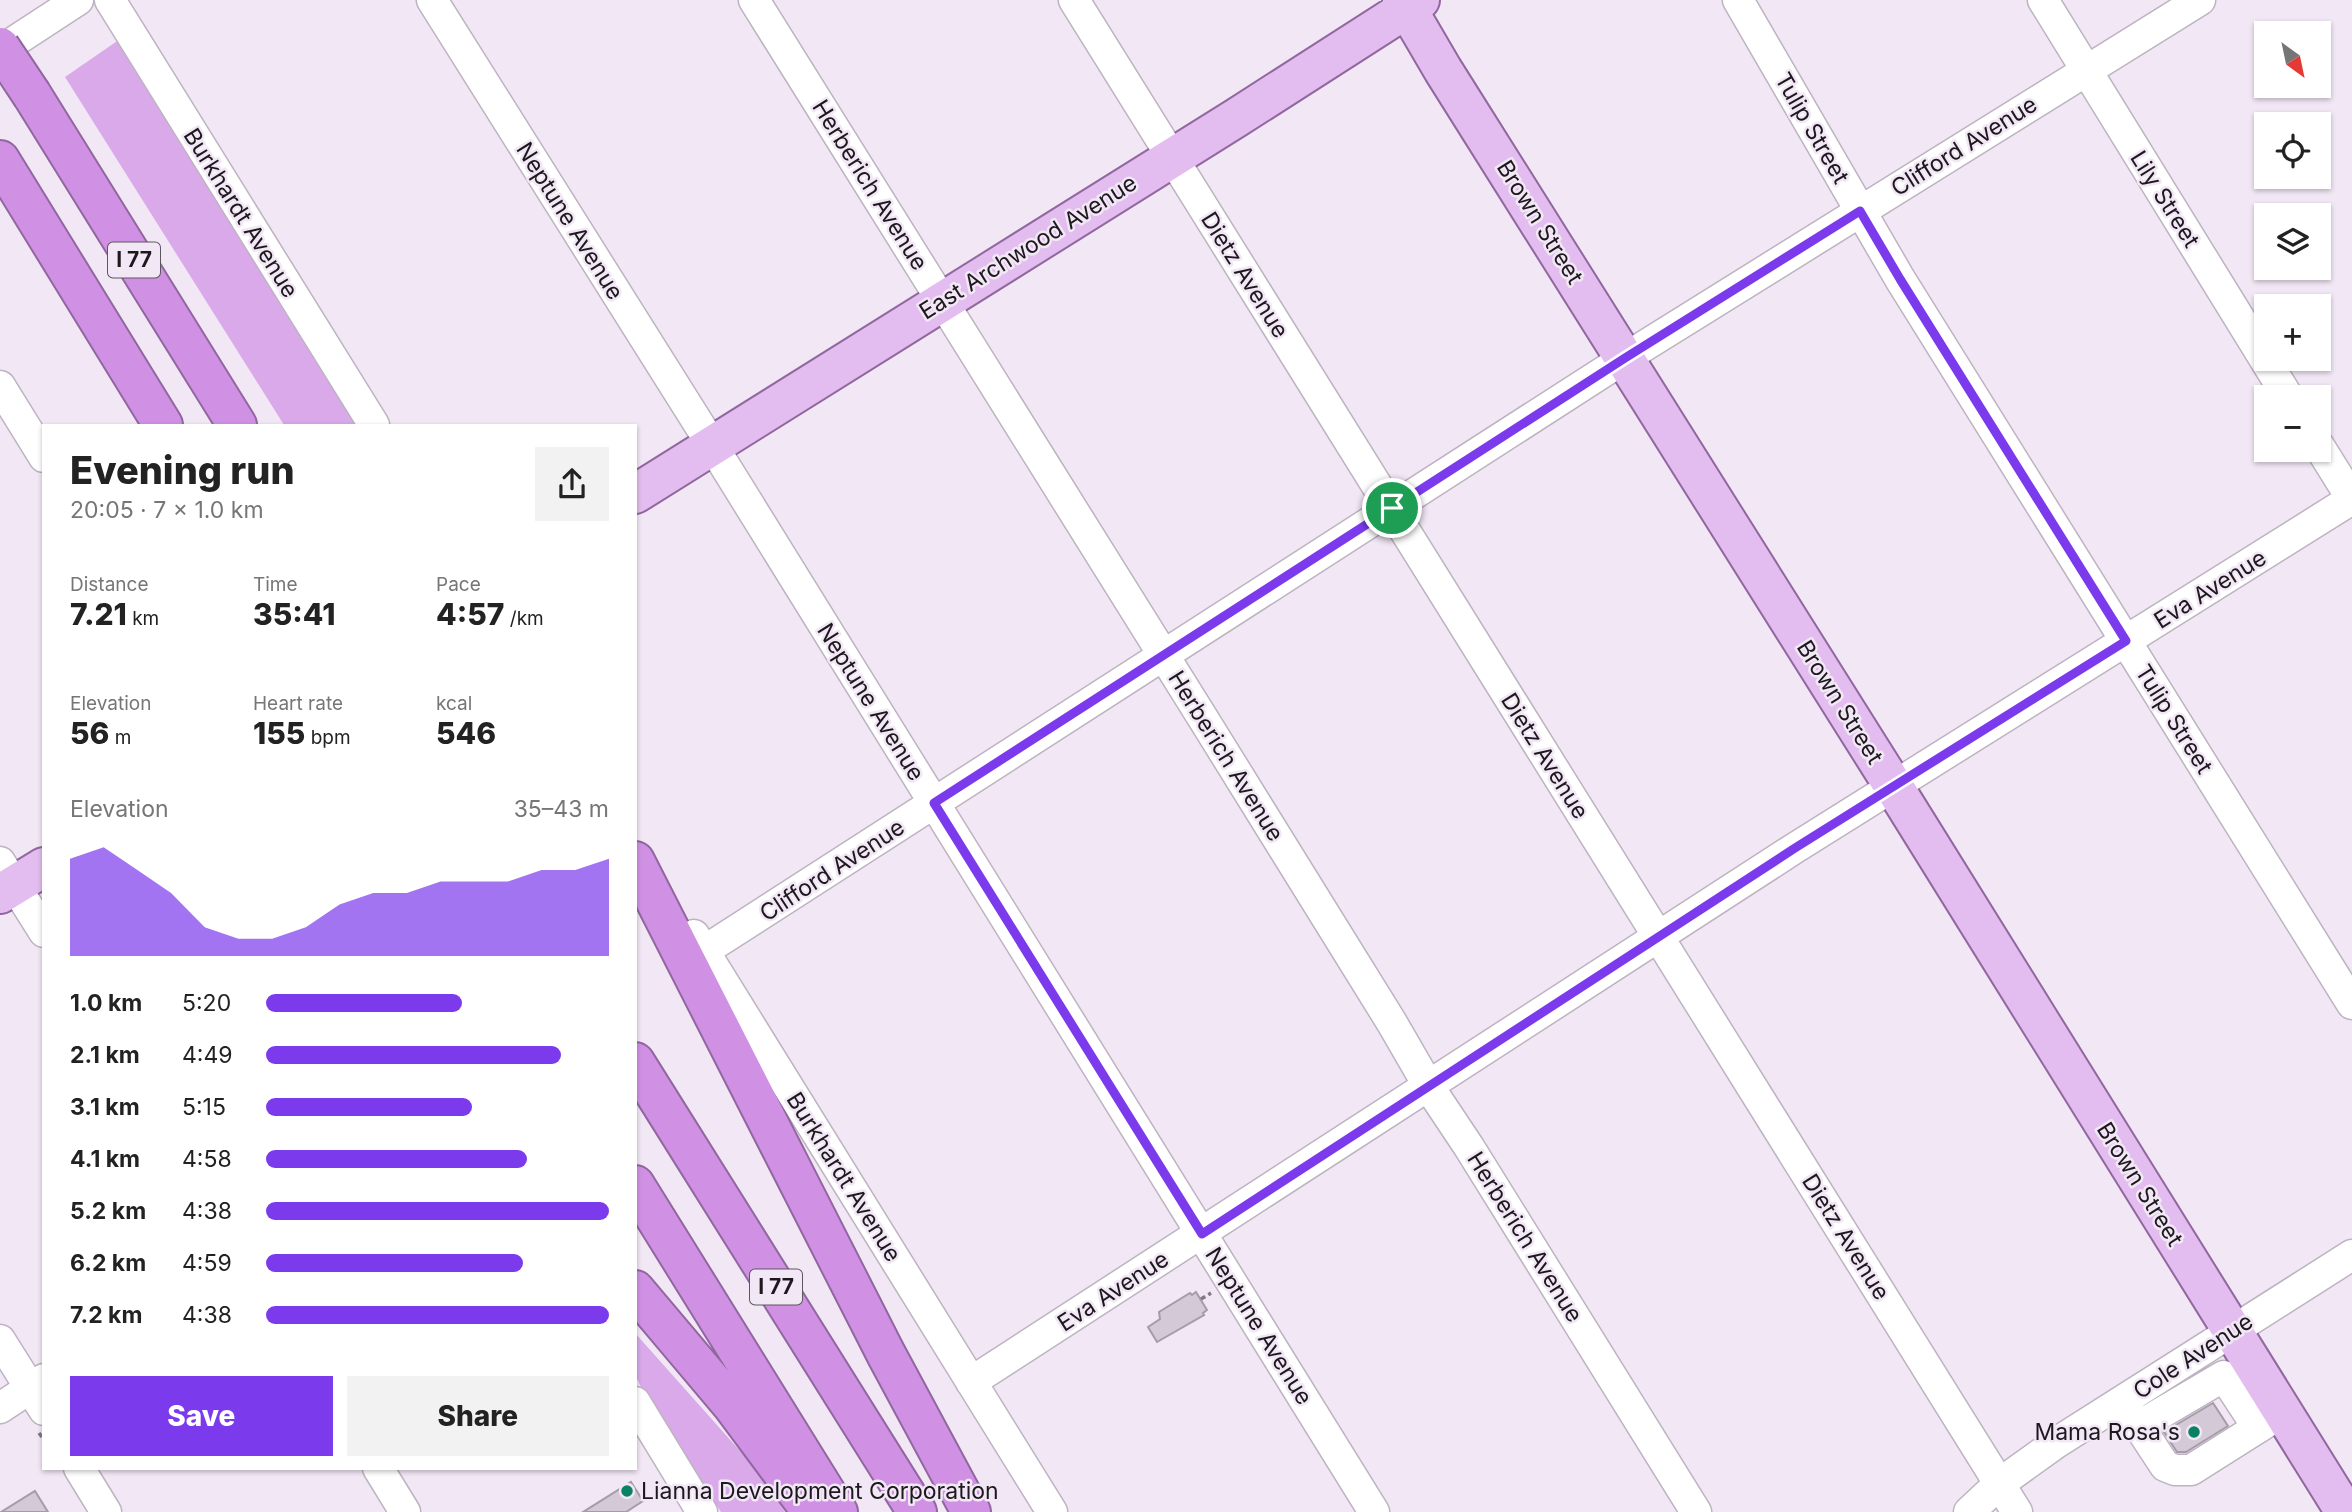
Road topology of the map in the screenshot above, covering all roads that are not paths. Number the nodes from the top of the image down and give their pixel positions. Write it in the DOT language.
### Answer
graph roads {
  1 [pos="78,0"];
  2 [pos="110,0"];
  3 [pos="432,0"];
  4 [pos="754,0"];
  5 [pos="1074,0"];
  6 [pos="1738,0"];
  7 [pos="2043,0"];
  8 [pos="2200,0"];
  9 [pos="1410,3"];
  10 [pos="0,49"];
  11 [pos="2086,72"];
  12 [pos="1172,156"];
  13 [pos="0,160"];
  14 [pos="1860,211"];
  15 [pos="943,300"];
  16 [pos="1625,358"];
  17 [pos="2281,385"];
  18 [pos="0,386"];
  19 [pos="162,424"];
  20 [pos="236,424"];
  21 [pos="372,424"];
  22 [pos="712,445"];
  23 [pos="42,454"];
  24 [pos="2329,462"];
  25 [pos="637,493"];
  26 [pos="2352,499"];
  27 [pos="1392,508"];
  28 [pos="2126,641"];
  29 [pos="1163,656"];
  30 [pos="1894,786"];
  31 [pos="934,803"];
  32 [pos="637,846"];
  33 [pos="637,865"];
  34 [pos="15,877"];
  35 [pos="42,928"];
  36 [pos="1658,938"];
  37 [pos="705,951"];
  38 [pos="2352,1004"];
  39 [pos="637,1065"];
  40 [pos="1429,1087"];
  41 [pos="637,1188"];
  42 [pos="1202,1234"];
  43 [pos="2352,1255"];
  44 [pos="637,1292"];
  45 [pos="2231,1331"];
  46 [pos="0,1340"];
  47 [pos="971,1382"];
  48 [pos="39,1392"];
  49 [pos="2123,1402"];
  50 [pos="637,1405"];
  51 [pos="0,1408"];
  52 [pos="2271,1420"];
  53 [pos="2139,1426"];
  54 [pos="80,1470"];
  55 [pos="379,1470"];
  56 [pos="1999,1484"];
  57 [pos="106,1512"];
  58 [pos="405,1512"];
  59 [pos="702,1512"];
  60 [pos="811,1512"];
  61 [pos="838,1512"];
  62 [pos="917,1512"];
  63 [pos="971,1512"];
  64 [pos="1052,1512"];
  65 [pos="1374,1512"];
  66 [pos="1696,1512"];
  67 [pos="1969,1512"];
  68 [pos="2017,1512"];
  69 [pos="2345,1512"];
  1 -- 10 [label="street"];
  2 -- 21 [label="street, Burkhardt Avenue"];
  3 -- 22 [label="street, Neptune Avenue"];
  4 -- 15 [label="street, Herberich Avenue"];
  5 -- 12 [label="street, Dietz Avenue"];
  6 -- 14 [label="street, Tulip Street"];
  7 -- 11 [label="street, Lily Street"];
  8 -- 11 [label="street, Clifford Avenue"];
  9 -- 12 [label="main road, East Archwood Avenue"];
  9 -- 16 [label="main road, Brown Street"];
  10 -- 20 [label="highway, I 77, bridge"];
  11 -- 14 [label="street, Clifford Avenue"];
  11 -- 17 [label="street, Lily Street"];
  12 -- 15 [label="main road, East Archwood Avenue"];
  12 -- 27 [label="street, Dietz Avenue"];
  13 -- 19 [label="highway, I 77"];
  14 -- 16 [label="street, Clifford Avenue"];
  14 -- 28 [label="street, Tulip Street"];
  15 -- 22 [label="main road, East Archwood Avenue"];
  15 -- 29 [label="street, Herberich Avenue"];
  16 -- 27 [label="street, Clifford Avenue"];
  16 -- 30 [label="main road, Brown Street"];
  18 -- 23 [label="street"];
  22 -- 25 [label="main road, East Archwood Avenue"];
  22 -- 31 [label="street, Neptune Avenue"];
  24 -- 26 [label="street"];
  26 -- 28 [label="street, Eva Avenue"];
  27 -- 29 [label="street, Clifford Avenue"];
  27 -- 36 [label="street, Dietz Avenue"];
  28 -- 30 [label="street, Eva Avenue"];
  28 -- 38 [label="street, Tulip Street"];
  29 -- 31 [label="street, Clifford Avenue"];
  29 -- 40 [label="street, Herberich Avenue"];
  30 -- 36 [label="street, Eva Avenue"];
  30 -- 45 [label="main road, Brown Street"];
  31 -- 37 [label="street, Clifford Avenue"];
  31 -- 42 [label="street, Neptune Avenue"];
  32 -- 37 [label="street, Burkhardt Avenue"];
  33 -- 63 [label="highway"];
  34 -- 35 [label="street"];
  36 -- 40 [label="street, Eva Avenue"];
  36 -- 56 [label="street, Dietz Avenue"];
  37 -- 47 [label="street, Burkhardt Avenue"];
  39 -- 62 [label="highway, I 77"];
  40 -- 42 [label="street, Eva Avenue"];
  40 -- 66 [label="street, Herberich Avenue"];
  41 -- 61 [label="highway"];
  42 -- 47 [label="street, Eva Avenue"];
  42 -- 65 [label="street, Neptune Avenue"];
  43 -- 45 [label="street, Cole Avenue"];
  44 -- 60 [label="highway"];
  45 -- 49 [label="street, Cole Avenue"];
  45 -- 52 [label="main road, Brown Street"];
  46 -- 48 [label="street"];
  47 -- 64 [label="street, Burkhardt Avenue"];
  48 -- 51 [label="street"];
  49 -- 53 [label="street"];
  49 -- 56 [label="street, Cole Avenue"];
  50 -- 59 [label="street"];
  52 -- 53 [label="street"];
  52 -- 53 [label="street"];
  52 -- 69 [label="main road, Brown Street"];
  54 -- 57 [label="street"];
  55 -- 58 [label="street"];
  56 -- 67 [label="street, Cole Avenue"];
  56 -- 68 [label="street, Dietz Avenue"];
}
